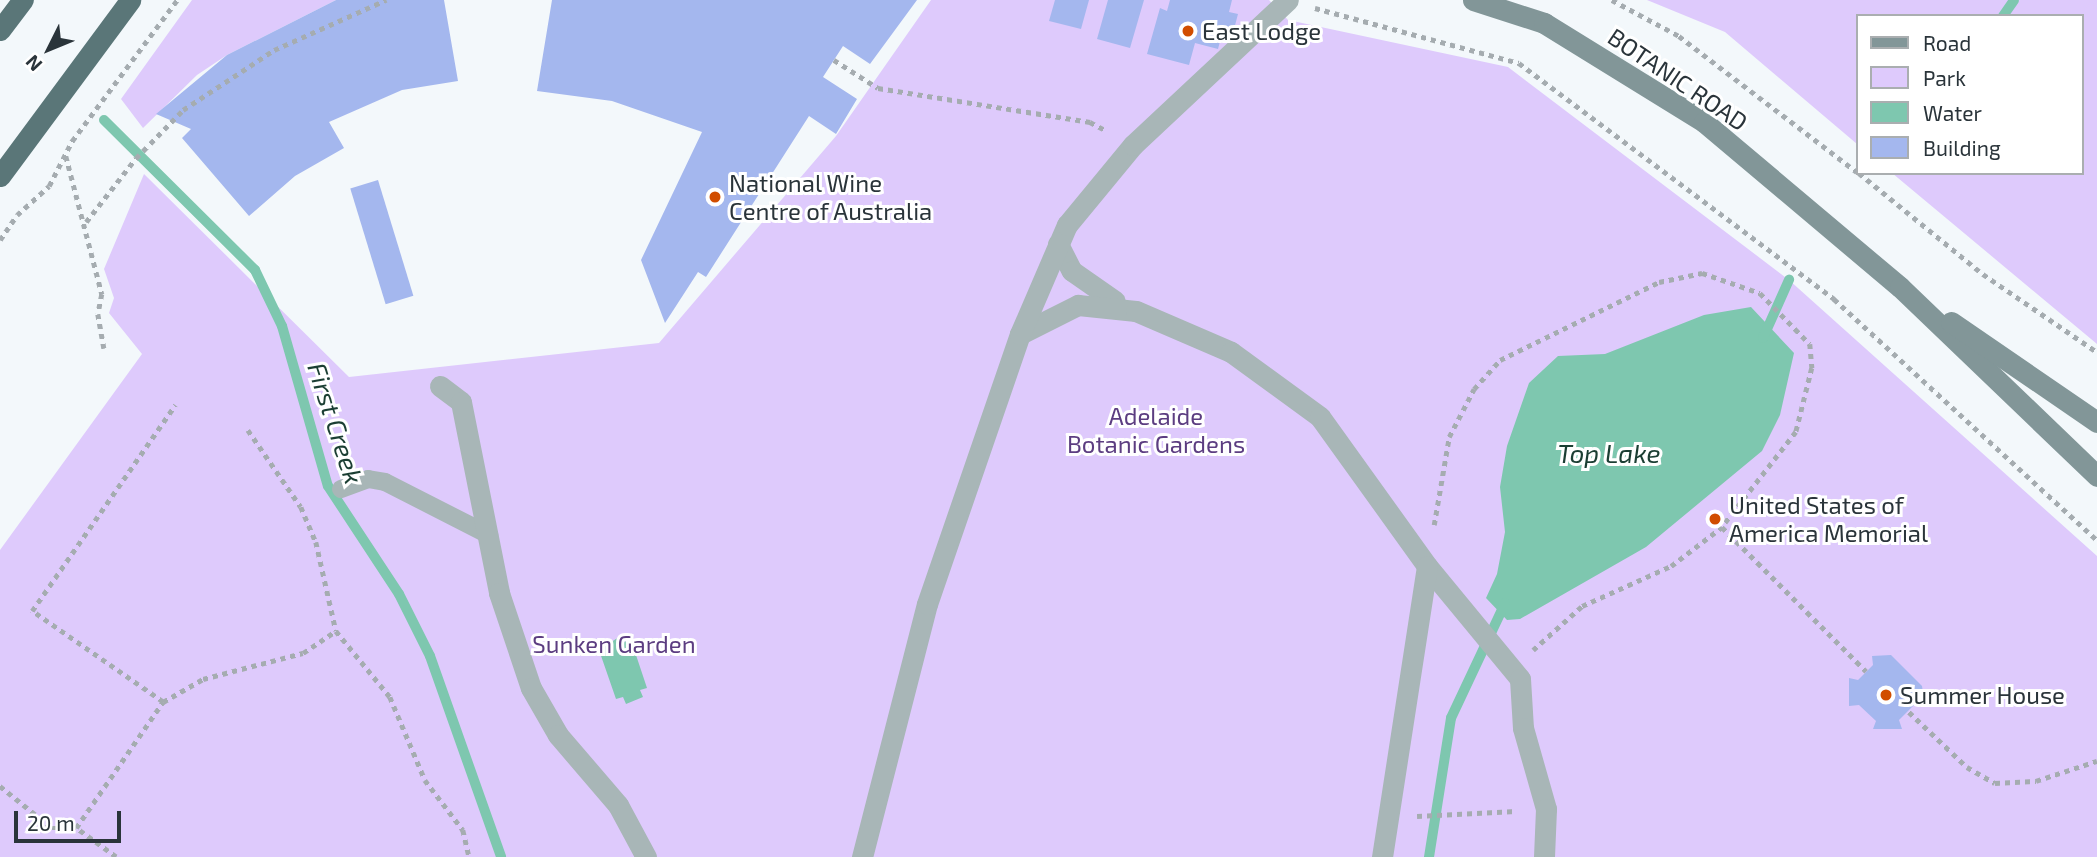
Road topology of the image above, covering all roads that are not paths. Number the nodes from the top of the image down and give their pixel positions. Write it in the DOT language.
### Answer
graph roads {
  1 [pos="23,0"];
  2 [pos="130,0"];
  3 [pos="1473,0"];
  4 [pos="1287,1"];
  5 [pos="0,30"];
  6 [pos="0,176"];
  7 [pos="1058,244"];
  8 [pos="1900,288"];
  9 [pos="1136,311"];
  10 [pos="1020,334"];
  11 [pos="440,386"];
  12 [pos="2097,422"];
  13 [pos="2097,476"];
  14 [pos="341,489"];
  15 [pos="489,535"];
  16 [pos="1427,566"];
  17 [pos="646,857"];
  18 [pos="862,857"];
  19 [pos="1382,857"];
  20 [pos="1544,857"];
  1 -- 5 [label="highway"];
  2 -- 6 [label="highway"];
  3 -- 8 [label="main road, BOTANIC ROAD"];
  4 -- 7 [label="street"];
  7 -- 9 [label="street"];
  7 -- 10 [label="street"];
  8 -- 12 [label="main road, BOTANIC ROAD"];
  8 -- 13 [label="main road, BOTANIC ROAD"];
  9 -- 10 [label="street"];
  9 -- 16 [label="street"];
  10 -- 18 [label="street"];
  11 -- 15 [label="street"];
  14 -- 15 [label="lane"];
  15 -- 17 [label="street"];
  16 -- 19 [label="street"];
  16 -- 20 [label="street"];
}
